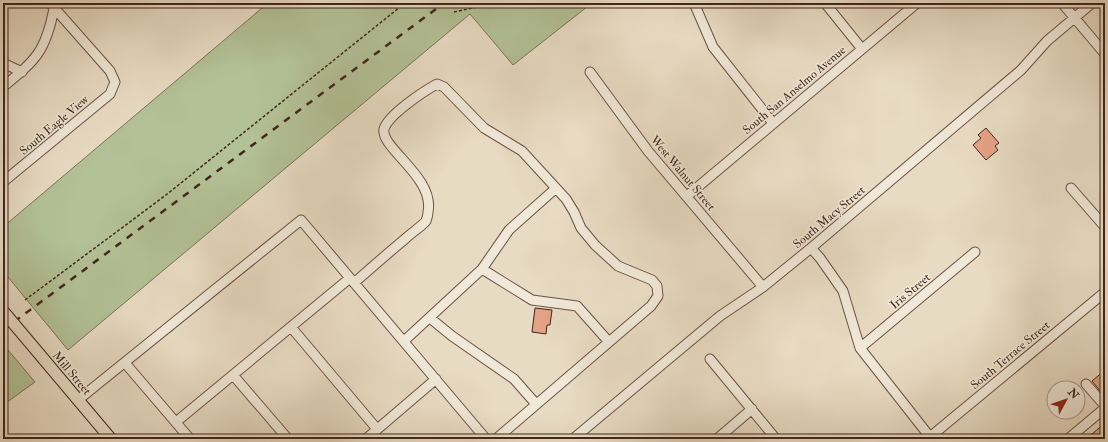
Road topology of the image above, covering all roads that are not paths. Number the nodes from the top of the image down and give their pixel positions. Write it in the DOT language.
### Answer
graph roads {
  1 [pos="694,3"];
  2 [pos="825,3"];
  3 [pos="917,3"];
  4 [pos="1062,3"];
  5 [pos="1092,3"];
  6 [pos="52,6"];
  7 [pos="1074,18"];
  8 [pos="862,49"];
  9 [pos="1105,54"];
  10 [pos="3,63"];
  11 [pos="22,72"];
  12 [pos="590,72"];
  13 [pos="3,87"];
  14 [pos="773,123"];
  15 [pos="3,182"];
  16 [pos="555,188"];
  17 [pos="1071,188"];
  18 [pos="687,196"];
  19 [pos="1105,227"];
  20 [pos="811,248"];
  21 [pos="975,252"];
  22 [pos="482,269"];
  23 [pos="352,280"];
  24 [pos="763,287"];
  25 [pos="1105,292"];
  26 [pos="3,311"];
  27 [pos="430,318"];
  28 [pos="291,327"];
  29 [pos="404,341"];
  30 [pos="609,342"];
  31 [pos="860,348"];
  32 [pos="710,359"];
  33 [pos="125,363"];
  34 [pos="233,375"];
  35 [pos="436,379"];
  36 [pos="1086,384"];
  37 [pos="78,400"];
  38 [pos="536,404"];
  39 [pos="1105,407"];
  40 [pos="752,409"];
  41 [pos="176,422"];
  42 [pos="377,429"];
  43 [pos="1079,436"];
  44 [pos="111,439"];
  45 [pos="190,439"];
  46 [pos="288,439"];
  47 [pos="366,439"];
  48 [pos="486,439"];
  49 [pos="496,439"];
  50 [pos="573,439"];
  51 [pos="717,439"];
  52 [pos="776,439"];
  53 [pos="1068,439"];
  1 -- 14 [label="street"];
  2 -- 8 [label="street"];
  3 -- 8 [label="street, South San Anselmo Avenue"];
  4 -- 7 [label="street"];
  5 -- 7 [label="street, South Macy Street"];
  6 -- 11 [label="street"];
  6 -- 15 [label="street, South Eagle View"];
  7 -- 9 [label="street"];
  7 -- 20 [label="street, South Macy Street"];
  8 -- 14 [label="street, South San Anselmo Avenue"];
  10 -- 11 [label="street"];
  11 -- 13 [label="street"];
  12 -- 18 [label="street, West Walnut Street"];
  14 -- 18 [label="street, South San Anselmo Avenue"];
  16 -- 22 [label="street"];
  16 -- 23 [label="street"];
  16 -- 30 [label="street"];
  17 -- 19 [label="street"];
  18 -- 24 [label="street, West Walnut Street"];
  20 -- 24 [label="street, South Macy Street"];
  20 -- 31 [label="street"];
  21 -- 31 [label="street, Iris Street"];
  22 -- 27 [label="street"];
  22 -- 30 [label="street"];
  23 -- 28 [label="street"];
  23 -- 29 [label="street"];
  23 -- 33 [label="street"];
  24 -- 50 [label="street, South Macy Street"];
  25 -- 31 [label="street, South Terrace Street"];
  26 -- 37 [label="main road, Mill Street, bridge"];
  27 -- 29 [label="street"];
  27 -- 38 [label="street"];
  28 -- 34 [label="street"];
  28 -- 42 [label="street"];
  29 -- 35 [label="street"];
  30 -- 38 [label="street"];
  32 -- 40 [label="street"];
  33 -- 37 [label="street"];
  33 -- 41 [label="street"];
  34 -- 41 [label="street"];
  34 -- 46 [label="street"];
  35 -- 42 [label="street"];
  35 -- 48 [label="street"];
  36 -- 39 [label="street"];
  37 -- 44 [label="main road, Mill Street"];
  38 -- 49 [label="street"];
  39 -- 43 [label="street"];
  40 -- 51 [label="street"];
  40 -- 52 [label="street"];
  41 -- 45 [label="street"];
  42 -- 47 [label="street"];
  43 -- 53 [label="street"];
}
